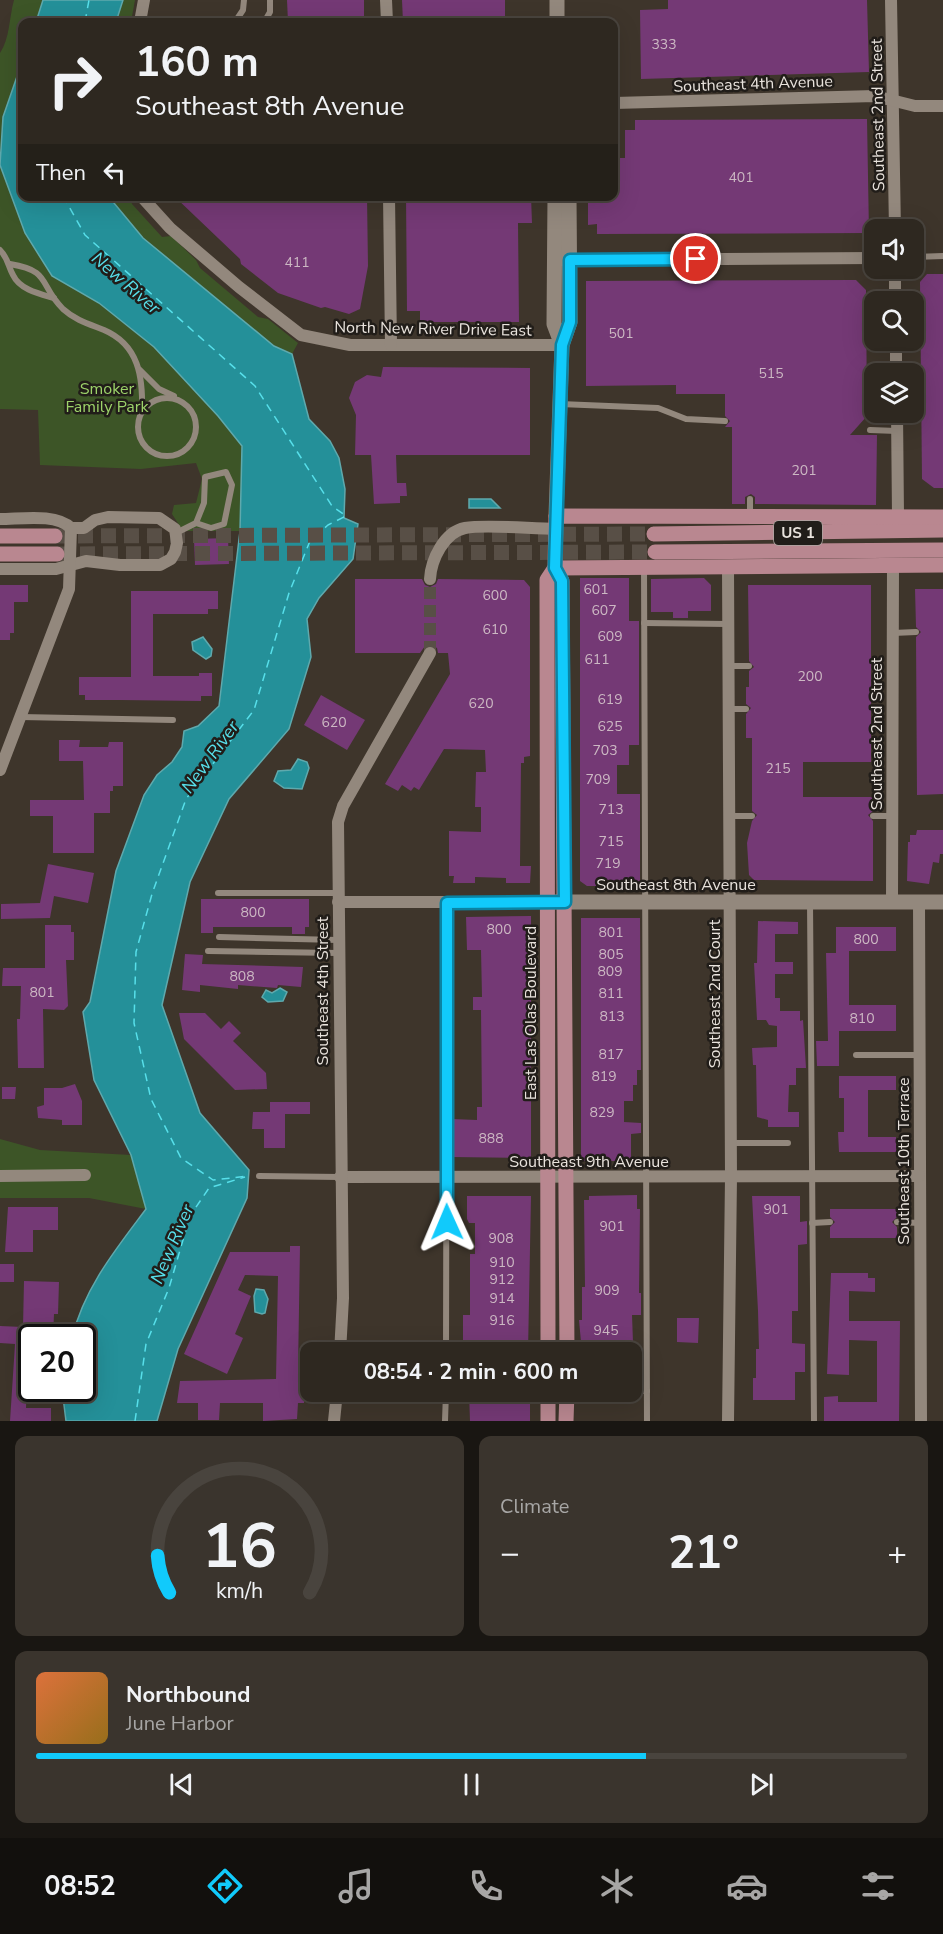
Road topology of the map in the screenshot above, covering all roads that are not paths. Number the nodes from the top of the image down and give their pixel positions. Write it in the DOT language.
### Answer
graph roads {
  1 [pos="144,0"];
  2 [pos="244,0"];
  3 [pos="270,0"];
  4 [pos="386,0"];
  5 [pos="556,0"];
  6 [pos="891,0"];
  7 [pos="141,18"];
  8 [pos="238,18"];
  9 [pos="267,18"];
  10 [pos="387,18"];
  11 [pos="557,18"];
  12 [pos="893,102"];
  13 [pos="618,104"];
  14 [pos="943,106"];
  15 [pos="146,201"];
  16 [pos="389,201"];
  17 [pos="555,201"];
  18 [pos="569,201"];
  19 [pos="895,219"];
  20 [pos="0,250"];
  21 [pos="943,256"];
  22 [pos="924,257"];
  23 [pos="864,258"];
  24 [pos="554,260"];
  25 [pos="570,260"];
  26 [pos="10,264"];
  27 [pos="54,298"];
  28 [pos="391,345"];
  29 [pos="562,345"];
  30 [pos="139,369"];
  31 [pos="178,398"];
  32 [pos="559,404"];
  33 [pos="142,411"];
  34 [pos="724,421"];
  35 [pos="897,423"];
  36 [pos="870,430"];
  37 [pos="897,431"];
  38 [pos="750,499"];
  39 [pos="898,515"];
  40 [pos="750,517"];
  41 [pos="943,517"];
  42 [pos="0,519"];
  43 [pos="556,523"];
  44 [pos="196,524"];
  45 [pos="70,528"];
  46 [pos="943,530"];
  47 [pos="176,533"];
  48 [pos="654,534"];
  49 [pos="0,536"];
  50 [pos="55,536"];
  51 [pos="943,550"];
  52 [pos="655,552"];
  53 [pos="0,554"];
  54 [pos="57,554"];
  55 [pos="71,563"];
  56 [pos="943,565"];
  57 [pos="644,566"];
  58 [pos="893,567"];
  59 [pos="555,568"];
  60 [pos="728,568"];
  61 [pos="0,569"];
  62 [pos="430,579"];
  63 [pos="644,623"];
  64 [pos="728,624"];
  65 [pos="916,632"];
  66 [pos="893,633"];
  67 [pos="430,653"];
  68 [pos="728,666"];
  69 [pos="749,666"];
  70 [pos="728,709"];
  71 [pos="746,709"];
  72 [pos="20,717"];
  73 [pos="173,720"];
  74 [pos="0,770"];
  75 [pos="728,816"];
  76 [pos="752,816"];
  77 [pos="873,816"];
  78 [pos="892,816"];
  79 [pos="218,893"];
  80 [pos="338,898"];
  81 [pos="730,901"];
  82 [pos="810,901"];
  83 [pos="892,901"];
  84 [pos="548,902"];
  85 [pos="565,902"];
  86 [pos="645,902"];
  87 [pos="932,902"];
  88 [pos="447,903"];
  89 [pos="219,938"];
  90 [pos="338,946"];
  91 [pos="208,951"];
  92 [pos="856,1055"];
  93 [pos="920,1055"];
  94 [pos="731,1143"];
  95 [pos="788,1143"];
  96 [pos="85,1175"];
  97 [pos="0,1176"];
  98 [pos="259,1176"];
  99 [pos="919,1176"];
  100 [pos="340,1177"];
  101 [pos="447,1177"];
  102 [pos="548,1177"];
  103 [pos="565,1177"];
  104 [pos="731,1177"];
  105 [pos="812,1177"];
  106 [pos="647,1178"];
  107 [pos="812,1222"];
  108 [pos="830,1222"];
  109 [pos="897,1222"];
  110 [pos="920,1223"];
  111 [pos="341,1342"];
  112 [pos="446,1342"];
  113 [pos="548,1342"];
  114 [pos="567,1342"];
  115 [pos="642,1391"];
  116 [pos="647,1391"];
  117 [pos="336,1402"];
  118 [pos="446,1402"];
  119 [pos="548,1402"];
  120 [pos="567,1402"];
  121 [pos="334,1421"];
  122 [pos="445,1421"];
  123 [pos="548,1421"];
  124 [pos="566,1421"];
  125 [pos="647,1421"];
  126 [pos="728,1421"];
  127 [pos="814,1421"];
  128 [pos="921,1421"];
  1 -- 7 [label="street"];
  2 -- 8 [label="lane"];
  3 -- 9 [label="lane"];
  4 -- 10 [label="street"];
  5 -- 11 [label="main road"];
  6 -- 12 [label="street, Southeast 2nd Street"];
  12 -- 13 [label="street, Southeast 4th Avenue"];
  12 -- 14 [label="street, Southeast 4th Avenue"];
  12 -- 19 [label="street, Southeast 2nd Street"];
  15 -- 28 [label="street, North New River Drive East"];
  16 -- 28 [label="street"];
  17 -- 24 [label="main road, East Las Olas Boulevard"];
  18 -- 25 [label="main road, East Las Olas Boulevard"];
  20 -- 26 [label="lane"];
  21 -- 22 [label="lane"];
  23 -- 25 [label="street"];
  24 -- 25 [label="street"];
  24 -- 29 [label="main road, East Las Olas Boulevard"];
  25 -- 29 [label="main road, East Las Olas Boulevard"];
  26 -- 27 [label="lane"];
  26 -- 27 [label="lane"];
  27 -- 30 [label="lane"];
  28 -- 29 [label="street, North New River Drive East"];
  29 -- 32 [label="main road, East Las Olas Boulevard"];
  30 -- 31 [label="lane"];
  30 -- 33 [label="lane"];
  31 -- 33 [label="lane"];
  31 -- 33 [label="lane"];
  32 -- 34 [label="lane"];
  32 -- 43 [label="main road, East Las Olas Boulevard"];
  35 -- 37 [label="street"];
  36 -- 37 [label="lane"];
  37 -- 39 [label="street"];
  38 -- 40 [label="lane"];
  39 -- 40 [label="main road"];
  39 -- 41 [label="main road"];
  40 -- 43 [label="main road"];
  42 -- 45 [label="street"];
  43 -- 59 [label="main road, East Las Olas Boulevard"];
  43 -- 62 [label="street"];
  44 -- 44 [label="lane"];
  44 -- 47 [label="lane"];
  45 -- 47 [label="street"];
  45 -- 55 [label="street"];
  46 -- 48 [label="main road, US 1"];
  47 -- 55 [label="street"];
  49 -- 50 [label="main road"];
  51 -- 52 [label="main road, US 1"];
  53 -- 54 [label="main road"];
  55 -- 61 [label="street"];
  55 -- 72 [label="street"];
  56 -- 58 [label="main road"];
  57 -- 59 [label="main road"];
  57 -- 60 [label="main road"];
  57 -- 63 [label="lane"];
  58 -- 60 [label="main road"];
  58 -- 66 [label="street, Southeast 2nd Street"];
  59 -- 84 [label="main road, East Las Olas Boulevard"];
  59 -- 85 [label="main road, East Las Olas Boulevard"];
  60 -- 64 [label="street, Southeast 2nd Court"];
  63 -- 64 [label="lane"];
  63 -- 86 [label="lane"];
  64 -- 68 [label="street, Southeast 2nd Court"];
  65 -- 66 [label="lane"];
  66 -- 78 [label="street, Southeast 2nd Street"];
  67 -- 80 [label="street, Southeast 4th Street"];
  68 -- 69 [label="lane"];
  68 -- 70 [label="street, Southeast 2nd Court"];
  70 -- 71 [label="lane"];
  70 -- 75 [label="street, Southeast 2nd Court"];
  72 -- 73 [label="lane"];
  72 -- 74 [label="street"];
  75 -- 76 [label="lane"];
  75 -- 81 [label="street, Southeast 2nd Court"];
  77 -- 78 [label="lane"];
  78 -- 83 [label="street, Southeast 2nd Street"];
  79 -- 80 [label="lane"];
  80 -- 88 [label="street, Southeast 8th Avenue"];
  80 -- 90 [label="street, Southeast 4th Street"];
  81 -- 82 [label="main road, Southeast 8th Avenue"];
  81 -- 86 [label="main road, Southeast 8th Avenue"];
  81 -- 94 [label="street, Southeast 2nd Court"];
  82 -- 83 [label="main road, Southeast 8th Avenue"];
  82 -- 105 [label="lane"];
  83 -- 87 [label="main road, Southeast 8th Avenue"];
  84 -- 85 [label="main road, Southeast 8th Avenue"];
  84 -- 88 [label="street, Southeast 8th Avenue"];
  84 -- 102 [label="main road, East Las Olas Boulevard"];
  85 -- 86 [label="main road, Southeast 8th Avenue"];
  85 -- 103 [label="main road, East Las Olas Boulevard"];
  86 -- 106 [label="lane"];
  87 -- 93 [label="street, Southeast 10th Terrace"];
  88 -- 101 [label="lane"];
  89 -- 90 [label="lane"];
  90 -- 91 [label="lane"];
  90 -- 100 [label="street, Southeast 4th Street"];
  92 -- 93 [label="lane"];
  93 -- 99 [label="street, Southeast 10th Terrace"];
  94 -- 95 [label="lane"];
  94 -- 104 [label="street, Southeast 2nd Court"];
  96 -- 97 [label="street"];
  98 -- 100 [label="lane, Southeast 9th Avenue"];
  99 -- 105 [label="street, Southeast 9th Avenue"];
  99 -- 110 [label="street, Southeast 10th Terrace"];
  100 -- 101 [label="street, Southeast 9th Avenue"];
  100 -- 111 [label="street, Southeast 4th Street"];
  101 -- 102 [label="street, Southeast 9th Avenue"];
  101 -- 112 [label="lane"];
  102 -- 103 [label="street, Southeast 9th Avenue"];
  102 -- 113 [label="main road, East Las Olas Boulevard"];
  103 -- 106 [label="street, Southeast 9th Avenue"];
  103 -- 114 [label="main road, East Las Olas Boulevard"];
  104 -- 105 [label="street, Southeast 9th Avenue"];
  104 -- 106 [label="street, Southeast 9th Avenue"];
  104 -- 126 [label="street, Southeast 2nd Court"];
  105 -- 107 [label="lane"];
  106 -- 116 [label="lane"];
  107 -- 108 [label="lane"];
  107 -- 127 [label="lane"];
  109 -- 110 [label="lane"];
  110 -- 128 [label="street, Southeast 10th Terrace"];
  115 -- 116 [label="lane"];
  116 -- 125 [label="lane"];
  117 -- 121 [label="street"];
  118 -- 122 [label="lane"];
  119 -- 123 [label="main road"];
  120 -- 124 [label="main road"];
}
